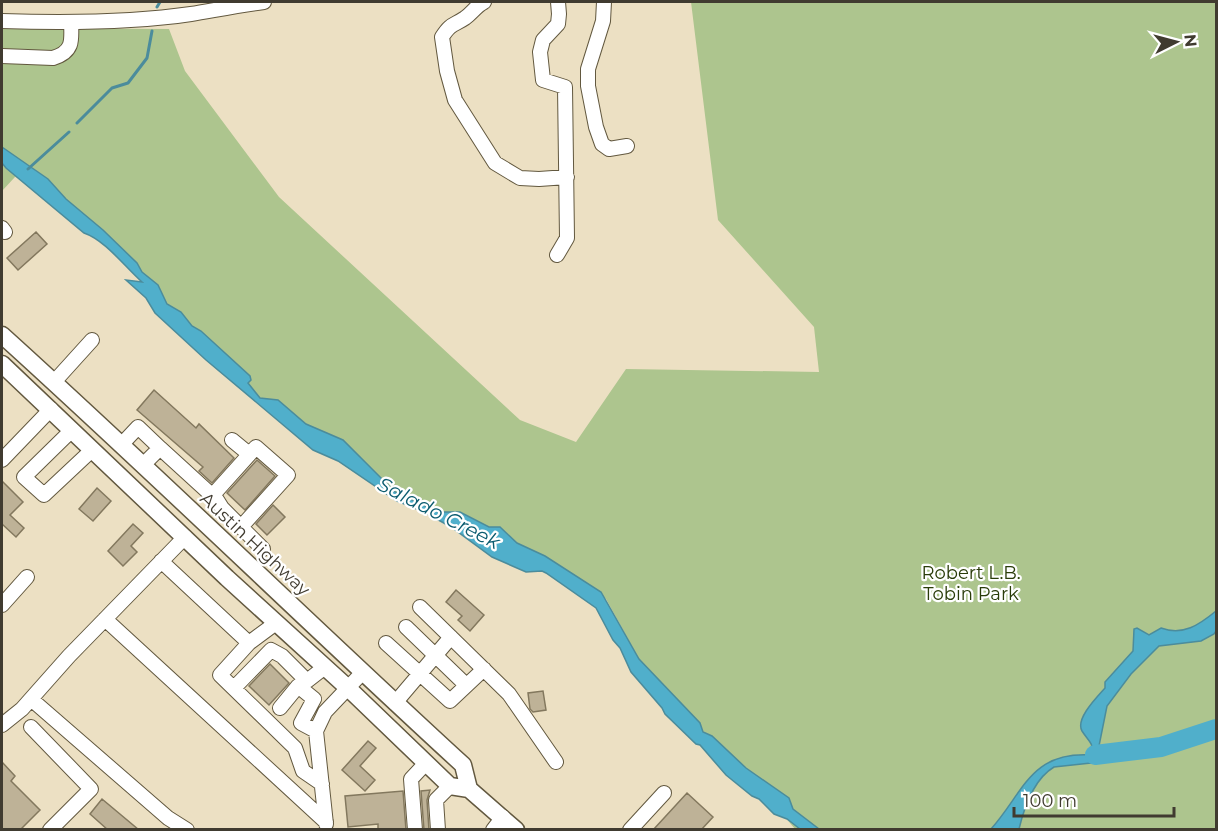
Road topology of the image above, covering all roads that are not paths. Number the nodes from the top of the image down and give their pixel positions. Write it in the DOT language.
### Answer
graph roads {
  1 [pos="264,2"];
  2 [pos="484,2"];
  3 [pos="558,2"];
  4 [pos="604,2"];
  5 [pos="2,21"];
  6 [pos="71,23"];
  7 [pos="2,56"];
  8 [pos="627,146"];
  9 [pos="567,177"];
  10 [pos="557,255"];
  11 [pos="2,335"];
  12 [pos="92,340"];
  13 [pos="4,372"];
  14 [pos="54,382"];
  15 [pos="51,410"];
  16 [pos="72,430"];
  17 [pos="232,440"];
  18 [pos="122,444"];
  19 [pos="160,448"];
  20 [pos="92,450"];
  21 [pos="5,451"];
  22 [pos="249,454"];
  23 [pos="144,464"];
  24 [pos="214,498"];
  25 [pos="200,519"];
  26 [pos="241,527"];
  27 [pos="185,537"];
  28 [pos="238,556"];
  29 [pos="161,561"];
  30 [pos="27,577"];
  31 [pos="2,605"];
  32 [pos="420,607"];
  33 [pos="105,619"];
  34 [pos="276,622"];
  35 [pos="406,627"];
  36 [pos="451,637"];
  37 [pos="297,642"];
  38 [pos="249,643"];
  39 [pos="386,643"];
  40 [pos="435,655"];
  41 [pos="282,656"];
  42 [pos="325,667"];
  43 [pos="484,669"];
  44 [pos="363,672"];
  45 [pos="420,673"];
  46 [pos="466,685"];
  47 [pos="234,688"];
  48 [pos="348,688"];
  49 [pos="31,699"];
  50 [pos="395,703"];
  51 [pos="280,708"];
  52 [pos="2,725"];
  53 [pos="31,727"];
  54 [pos="316,731"];
  55 [pos="556,762"];
  56 [pos="426,763"];
  57 [pos="303,771"];
  58 [pos="322,784"];
  59 [pos="450,786"];
  60 [pos="289,789"];
  61 [pos="469,789"];
  62 [pos="664,793"];
  63 [pos="498,823"];
  64 [pos="326,826"];
  65 [pos="50,830"];
  66 [pos="187,830"];
  67 [pos="415,830"];
  68 [pos="438,830"];
  69 [pos="516,830"];
  70 [pos="630,830"];
  1 -- 6 [label="street"];
  2 -- 9 [label="street"];
  3 -- 9 [label="street"];
  4 -- 8 [label="street"];
  5 -- 6 [label="street"];
  6 -- 7 [label="street"];
  9 -- 10 [label="street"];
  11 -- 14 [label="main road, Austin Highway"];
  12 -- 14 [label="street"];
  13 -- 15 [label="main road"];
  14 -- 18 [label="main road, Austin Highway"];
  15 -- 16 [label="main road"];
  15 -- 21 [label="street"];
  16 -- 20 [label="main road"];
  16 -- 20 [label="street"];
  17 -- 22 [label="street"];
  18 -- 19 [label="street"];
  18 -- 23 [label="main road, Austin Highway"];
  19 -- 23 [label="street"];
  19 -- 24 [label="street"];
  20 -- 27 [label="main road"];
  22 -- 24 [label="street"];
  22 -- 26 [label="street"];
  23 -- 25 [label="main road, Austin Highway"];
  24 -- 25 [label="street"];
  24 -- 26 [label="street"];
  25 -- 28 [label="main road, Austin Highway"];
  26 -- 28 [label="street"];
  27 -- 29 [label="street"];
  27 -- 34 [label="main road"];
  28 -- 44 [label="main road, Austin Highway"];
  29 -- 33 [label="street"];
  29 -- 38 [label="street"];
  30 -- 31 [label="street"];
  32 -- 36 [label="street"];
  33 -- 49 [label="street"];
  33 -- 60 [label="street"];
  34 -- 37 [label="main road"];
  34 -- 38 [label="street"];
  35 -- 40 [label="street"];
  36 -- 40 [label="street"];
  36 -- 43 [label="street"];
  37 -- 41 [label="street"];
  37 -- 42 [label="main road"];
  38 -- 47 [label="street"];
  39 -- 45 [label="street"];
  40 -- 45 [label="street"];
  40 -- 46 [label="street"];
  41 -- 42 [label="street"];
  41 -- 47 [label="street"];
  42 -- 48 [label="main road"];
  43 -- 46 [label="street"];
  43 -- 55 [label="street"];
  44 -- 48 [label="street"];
  44 -- 50 [label="main road, Austin Highway"];
  45 -- 46 [label="street"];
  45 -- 50 [label="street"];
  47 -- 57 [label="street"];
  48 -- 54 [label="street"];
  48 -- 56 [label="main road"];
  49 -- 52 [label="street"];
  49 -- 66 [label="street"];
  50 -- 61 [label="main road, Austin Highway"];
  51 -- 54 [label="street"];
  53 -- 65 [label="street"];
  54 -- 58 [label="street"];
  56 -- 59 [label="main road"];
  56 -- 67 [label="street"];
  57 -- 58 [label="street"];
  57 -- 60 [label="street"];
  58 -- 64 [label="street"];
  59 -- 61 [label="main road"];
  59 -- 68 [label="street"];
  60 -- 64 [label="street"];
  61 -- 63 [label="main road"];
  62 -- 70 [label="street"];
  63 -- 69 [label="main road"];
}
